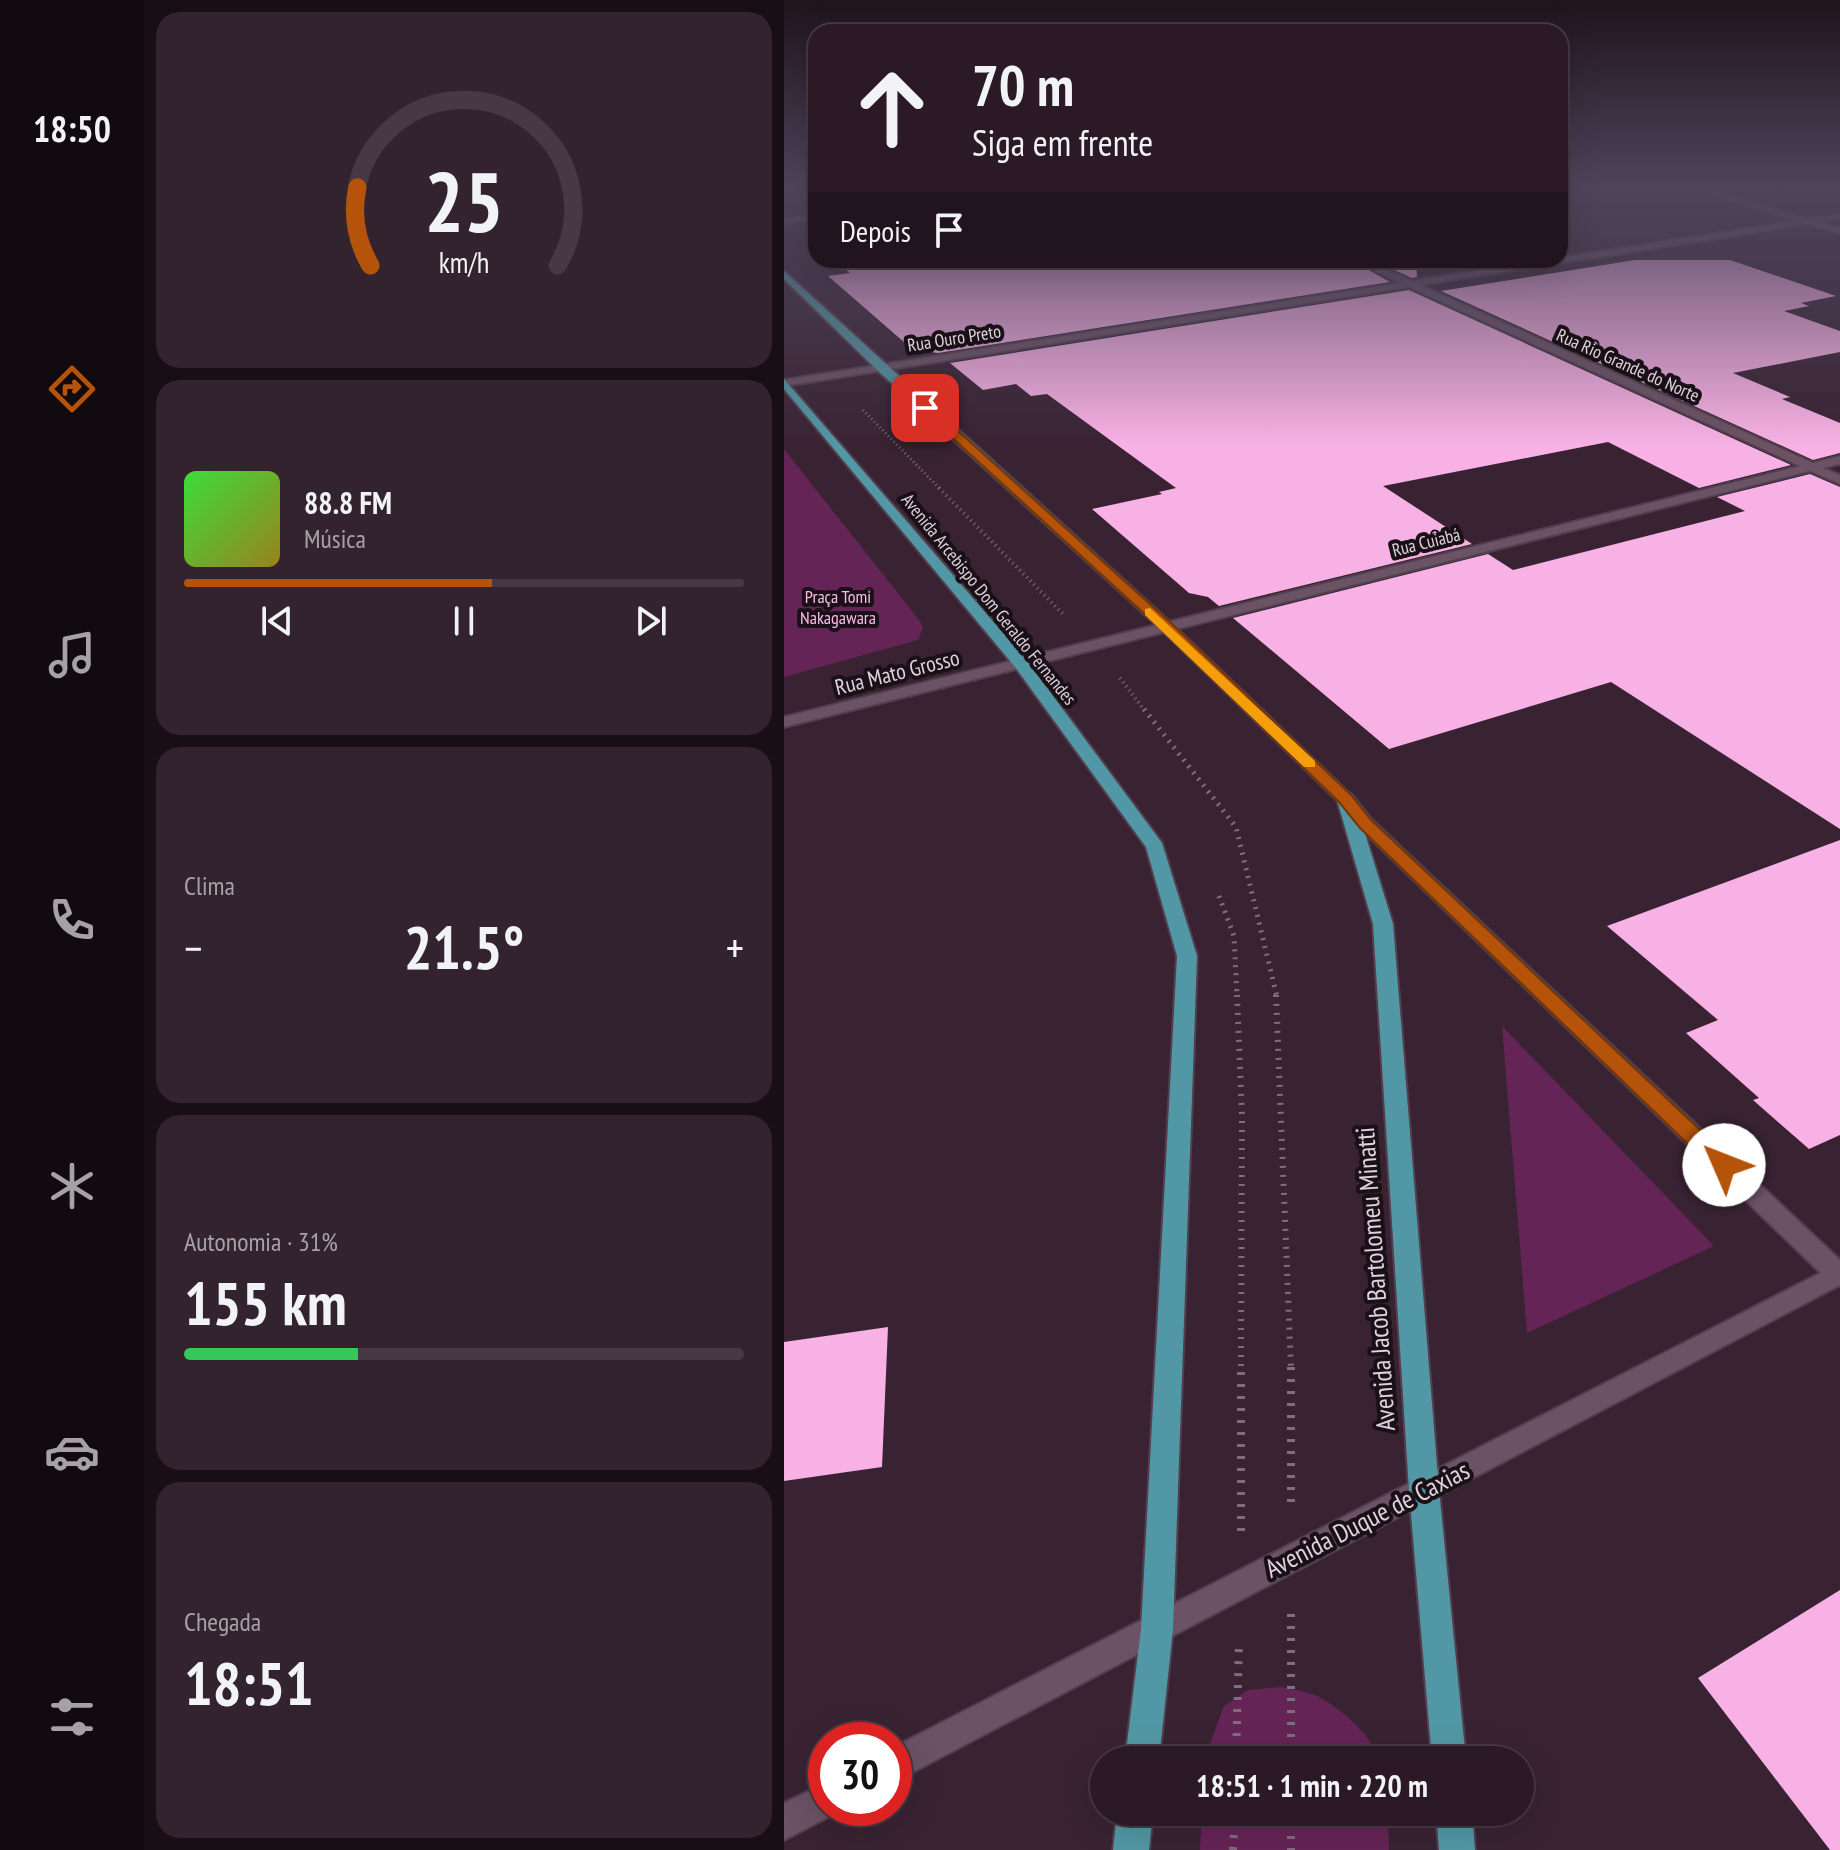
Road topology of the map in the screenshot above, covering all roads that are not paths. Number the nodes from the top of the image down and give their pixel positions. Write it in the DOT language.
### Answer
graph roads {
  1 [pos="1387,273"];
  2 [pos="1477,273"];
  3 [pos="784,274"];
  4 [pos="1410,284"];
  5 [pos="881,368"];
  6 [pos="784,383"];
  7 [pos="1840,460"];
  8 [pos="1812,467"];
  9 [pos="1840,480"];
  10 [pos="1167,627"];
  11 [pos="1021,664"];
  12 [pos="784,722"];
  13 [pos="1345,798"];
  14 [pos="1839,1274"];
  15 [pos="1424,1490"];
  16 [pos="1157,1629"];
  17 [pos="1144,1746"];
  18 [pos="1448,1746"];
  19 [pos="912,1756"];
  20 [pos="808,1809"];
  21 [pos="784,1822"];
  22 [pos="1134,1826"];
  23 [pos="1455,1826"];
  24 [pos="1131,1850"];
  25 [pos="1457,1850"];
  1 -- 4 [label="street, Rua Rio Grande do Norte"];
  2 -- 4 [label="street, Rua Ouro Preto"];
  3 -- 5 [label="main road"];
  4 -- 5 [label="street, Rua Ouro Preto"];
  4 -- 8 [label="street, Rua Rio Grande do Norte"];
  5 -- 6 [label="street, Rua Ouro Preto"];
  5 -- 10 [label="main road"];
  6 -- 11 [label="main road, Avenida Arcebispo Dom Geraldo Fernandes"];
  7 -- 8 [label="street, Rua Cuiabá"];
  8 -- 9 [label="street, Rua Rio Grande do Norte"];
  8 -- 10 [label="street, Rua Cuiabá"];
  10 -- 11 [label="street, Rua Cuiabá"];
  10 -- 13 [label="main road"];
  11 -- 12 [label="street, Rua Mato Grosso"];
  11 -- 16 [label="main road, Avenida Arcebispo Dom Geraldo Fernandes"];
  13 -- 14 [label="street"];
  13 -- 15 [label="main road, Avenida Jacob Bartolomeu Minatti"];
  14 -- 15 [label="street, Avenida Duque de Caxias"];
  15 -- 16 [label="street, Avenida Duque de Caxias"];
  15 -- 18 [label="main road, Avenida Jacob Bartolomeu Minatti"];
  16 -- 17 [label="main road"];
  16 -- 19 [label="street, Avenida Duque de Caxias"];
  20 -- 21 [label="street"];
  22 -- 24 [label="main road"];
  23 -- 25 [label="main road"];
}
